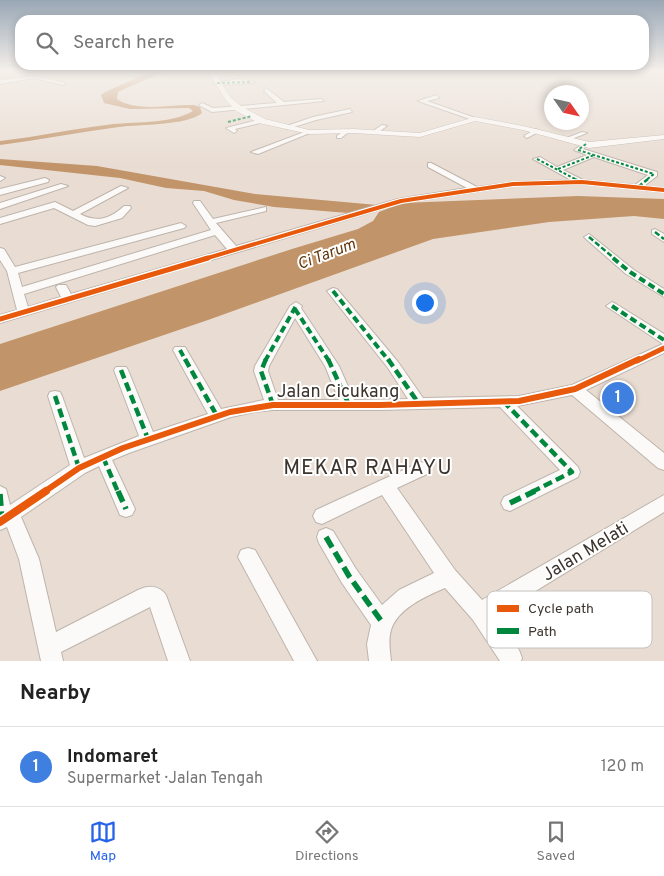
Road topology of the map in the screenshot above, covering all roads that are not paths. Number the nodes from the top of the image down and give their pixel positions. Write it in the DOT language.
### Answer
graph roads {
  1 [pos="230,102"];
  2 [pos="280,102"];
  3 [pos="311,102"];
  4 [pos="426,103"];
  5 [pos="202,104"];
  6 [pos="282,104"];
  7 [pos="413,105"];
  8 [pos="236,107"];
  9 [pos="350,111"];
  10 [pos="252,116"];
  11 [pos="475,119"];
  12 [pos="262,121"];
  13 [pos="228,122"];
  14 [pos="384,126"];
  15 [pos="287,127"];
  16 [pos="234,131"];
  17 [pos="347,131"];
  18 [pos="536,131"];
  19 [pos="309,132"];
  20 [pos="375,132"];
  21 [pos="584,133"];
  22 [pos="527,136"];
  23 [pos="338,137"];
  24 [pos="664,137"];
  25 [pos="567,139"];
  26 [pos="586,144"];
  27 [pos="256,152"];
  28 [pos="594,155"];
  29 [pos="537,159"];
  30 [pos="431,165"];
  31 [pos="626,165"];
  32 [pos="558,169"];
  33 [pos="662,170"];
  34 [pos="45,180"];
  35 [pos="582,182"];
  36 [pos="64,186"];
  37 [pos="124,188"];
  38 [pos="636,188"];
  39 [pos="474,189"];
  40 [pos="664,190"];
  41 [pos="0,192"];
  42 [pos="197,203"];
  43 [pos="0,206"];
  44 [pos="127,208"];
  45 [pos="263,209"];
  46 [pos="74,214"];
  47 [pos="0,221"];
  48 [pos="180,226"];
  49 [pos="214,226"];
  50 [pos="655,232"];
  51 [pos="589,237"];
  52 [pos="664,239"];
  53 [pos="234,251"];
  54 [pos="1,255"];
  55 [pos="12,272"];
  56 [pos="62,287"];
  57 [pos="332,291"];
  58 [pos="18,292"];
  59 [pos="664,294"];
  60 [pos="68,299"];
  61 [pos="612,306"];
  62 [pos="24,312"];
  63 [pos="0,319"];
  64 [pos="664,340"];
  65 [pos="664,348"];
  66 [pos="180,350"];
  67 [pos="121,370"];
  68 [pos="575,389"];
  69 [pos="55,396"];
  70 [pos="503,401"];
  71 [pos="419,404"];
  72 [pos="273,405"];
  73 [pos="349,405"];
  74 [pos="217,416"];
  75 [pos="148,439"];
  76 [pos="102,456"];
  77 [pos="664,463"];
  78 [pos="79,468"];
  79 [pos="421,469"];
  80 [pos="385,485"];
  81 [pos="0,494"];
  82 [pos="510,503"];
  83 [pos="664,504"];
  84 [pos="126,509"];
  85 [pos="322,516"];
  86 [pos="4,519"];
  87 [pos="326,537"];
  88 [pos="248,557"];
  89 [pos="448,577"];
  90 [pos="517,591"];
  91 [pos="487,609"];
  92 [pos="480,613"];
  93 [pos="382,622"];
  94 [pos="487,623"];
  95 [pos="504,648"];
  96 [pos="51,654"];
  97 [pos="511,658"];
  98 [pos="178,661"];
  99 [pos="306,661"];
  100 [pos="380,661"];
  1 -- 8 [label="street"];
  2 -- 6 [label="street"];
  3 -- 6 [label="street"];
  4 -- 7 [label="street"];
  4 -- 11 [label="street"];
  5 -- 8 [label="street"];
  6 -- 8 [label="street"];
  8 -- 10 [label="street"];
  9 -- 15 [label="street"];
  10 -- 12 [label="street"];
  10 -- 13 [label="street"];
  11 -- 18 [label="street"];
  11 -- 20 [label="street"];
  12 -- 15 [label="street"];
  12 -- 16 [label="street"];
  14 -- 20 [label="street"];
  15 -- 19 [label="street"];
  17 -- 19 [label="street"];
  17 -- 20 [label="street"];
  17 -- 23 [label="street"];
  18 -- 22 [label="street"];
  18 -- 25 [label="street"];
  19 -- 27 [label="street"];
  21 -- 25 [label="street"];
  24 -- 26 [label="street"];
  25 -- 26 [label="street"];
  26 -- 28 [label="street"];
  28 -- 31 [label="street"];
  28 -- 32 [label="street"];
  29 -- 32 [label="street"];
  30 -- 39 [label="street"];
  31 -- 33 [label="street"];
  31 -- 38 [label="street"];
  32 -- 35 [label="street"];
  34 -- 41 [label="street"];
  35 -- 38 [label="street"];
  35 -- 39 [label="street"];
  36 -- 43 [label="street"];
  37 -- 46 [label="street"];
  38 -- 40 [label="street"];
  39 -- 53 [label="street"];
  42 -- 49 [label="street"];
  44 -- 46 [label="street"];
  45 -- 49 [label="street"];
  46 -- 47 [label="street"];
  48 -- 55 [label="street"];
  49 -- 53 [label="street"];
  49 -- 58 [label="street"];
  50 -- 52 [label="street"];
  51 -- 59 [label="street"];
  53 -- 60 [label="street"];
  54 -- 55 [label="street"];
  55 -- 58 [label="street"];
  56 -- 60 [label="street"];
  57 -- 71 [label="street"];
  58 -- 62 [label="street"];
  60 -- 62 [label="street"];
  61 -- 64 [label="street"];
  62 -- 63 [label="street"];
  65 -- 68 [label="street, Jalan Cicukang"];
  66 -- 74 [label="street"];
  67 -- 75 [label="street"];
  68 -- 70 [label="street, Jalan Cicukang"];
  68 -- 77 [label="street"];
  69 -- 78 [label="street"];
  70 -- 71 [label="street, Jalan Cicukang"];
  70 -- 82 [label="street"];
  71 -- 73 [label="street, Jalan Cicukang"];
  72 -- 73 [label="street, Jalan Cicukang"];
  72 -- 73 [label="street"];
  72 -- 74 [label="street, Jalan Cicukang"];
  74 -- 75 [label="street, Jalan Cicukang"];
  75 -- 76 [label="street, Jalan Cicukang"];
  76 -- 78 [label="street, Jalan Cicukang"];
  76 -- 84 [label="street"];
  78 -- 86 [label="street, Jalan Cicukang"];
  79 -- 80 [label="street"];
  80 -- 85 [label="street"];
  80 -- 89 [label="street"];
  81 -- 86 [label="street"];
  83 -- 90 [label="street, Jalan Melati"];
  86 -- 96 [label="street"];
  87 -- 93 [label="street"];
  88 -- 99 [label="street"];
  89 -- 92 [label="street"];
  89 -- 93 [label="street"];
  91 -- 92 [label="street, Jalan Melati"];
  92 -- 94 [label="street"];
  93 -- 100 [label="street"];
  95 -- 97 [label="street"];
  96 -- 98 [label="street"];
}
